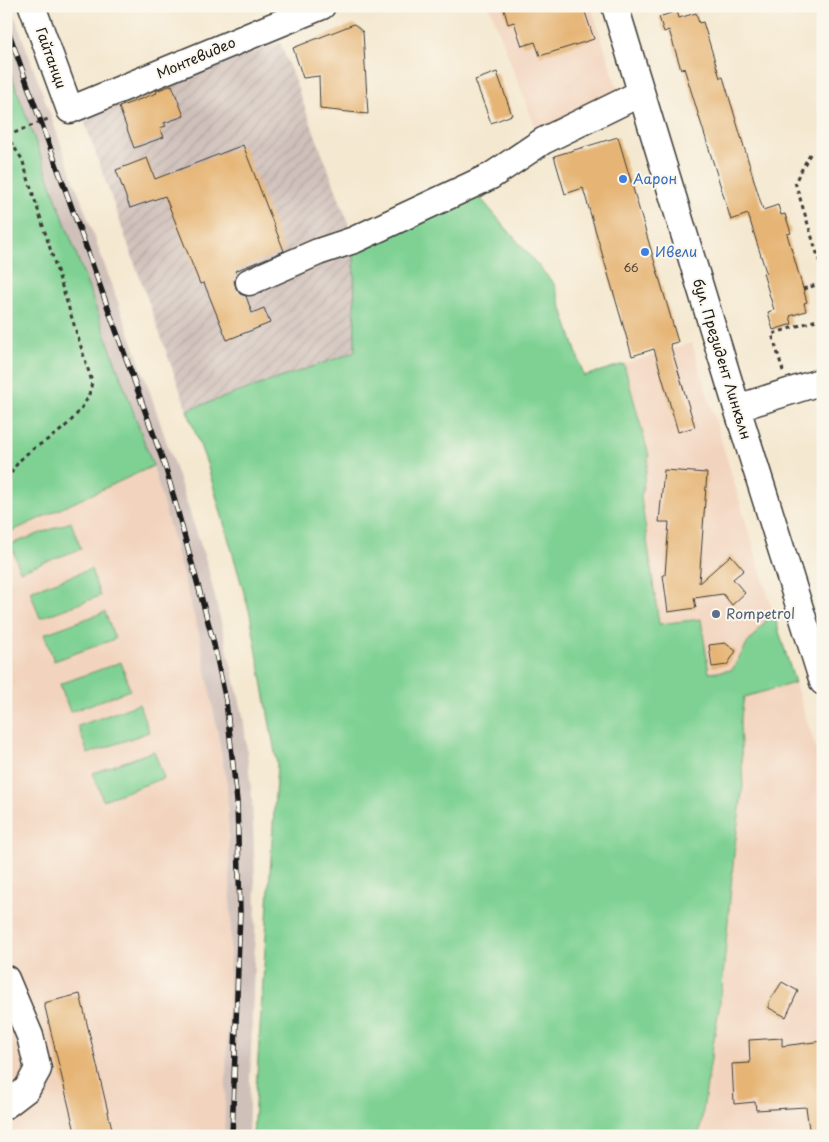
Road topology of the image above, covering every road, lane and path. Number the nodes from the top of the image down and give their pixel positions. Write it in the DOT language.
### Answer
graph roads {
  1 [pos="32,6"];
  2 [pos="322,6"];
  3 [pos="615,6"];
  4 [pos="274,16"];
  5 [pos="641,93"];
  6 [pos="70,110"];
  7 [pos="41,122"];
  8 [pos="7,135"];
  9 [pos="6,146"];
  10 [pos="810,154"];
  11 [pos="823,273"];
  12 [pos="249,282"];
  13 [pos="823,283"];
  14 [pos="803,289"];
  15 [pos="823,318"];
  16 [pos="823,381"];
  17 [pos="789,391"];
  18 [pos="737,408"];
  19 [pos="6,436"];
  20 [pos="10,473"];
  21 [pos="6,486"];
  22 [pos="823,682"];
  23 [pos="6,979"];
  24 [pos="6,1105"];
  1 -- 6 [label="street, Гайтанци"];
  2 -- 4 [label="street, Монтевидео"];
  3 -- 5 [label="street, бул. Президент Линкълн"];
  4 -- 6 [label="street, Монтевидео"];
  5 -- 12 [label="street"];
  5 -- 18 [label="street, бул. Президент Линкълн"];
  7 -- 8 [label="path"];
  8 -- 9 [label="path"];
  8 -- 20 [label="path"];
  10 -- 11 [label="path"];
  13 -- 14 [label="path"];
  15 -- 17 [label="path"];
  16 -- 17 [label="street"];
  17 -- 18 [label="street"];
  18 -- 22 [label="street, бул. Президент Линкълн"];
  19 -- 20 [label="path"];
  20 -- 21 [label="path"];
  23 -- 24 [label="street"];
}
